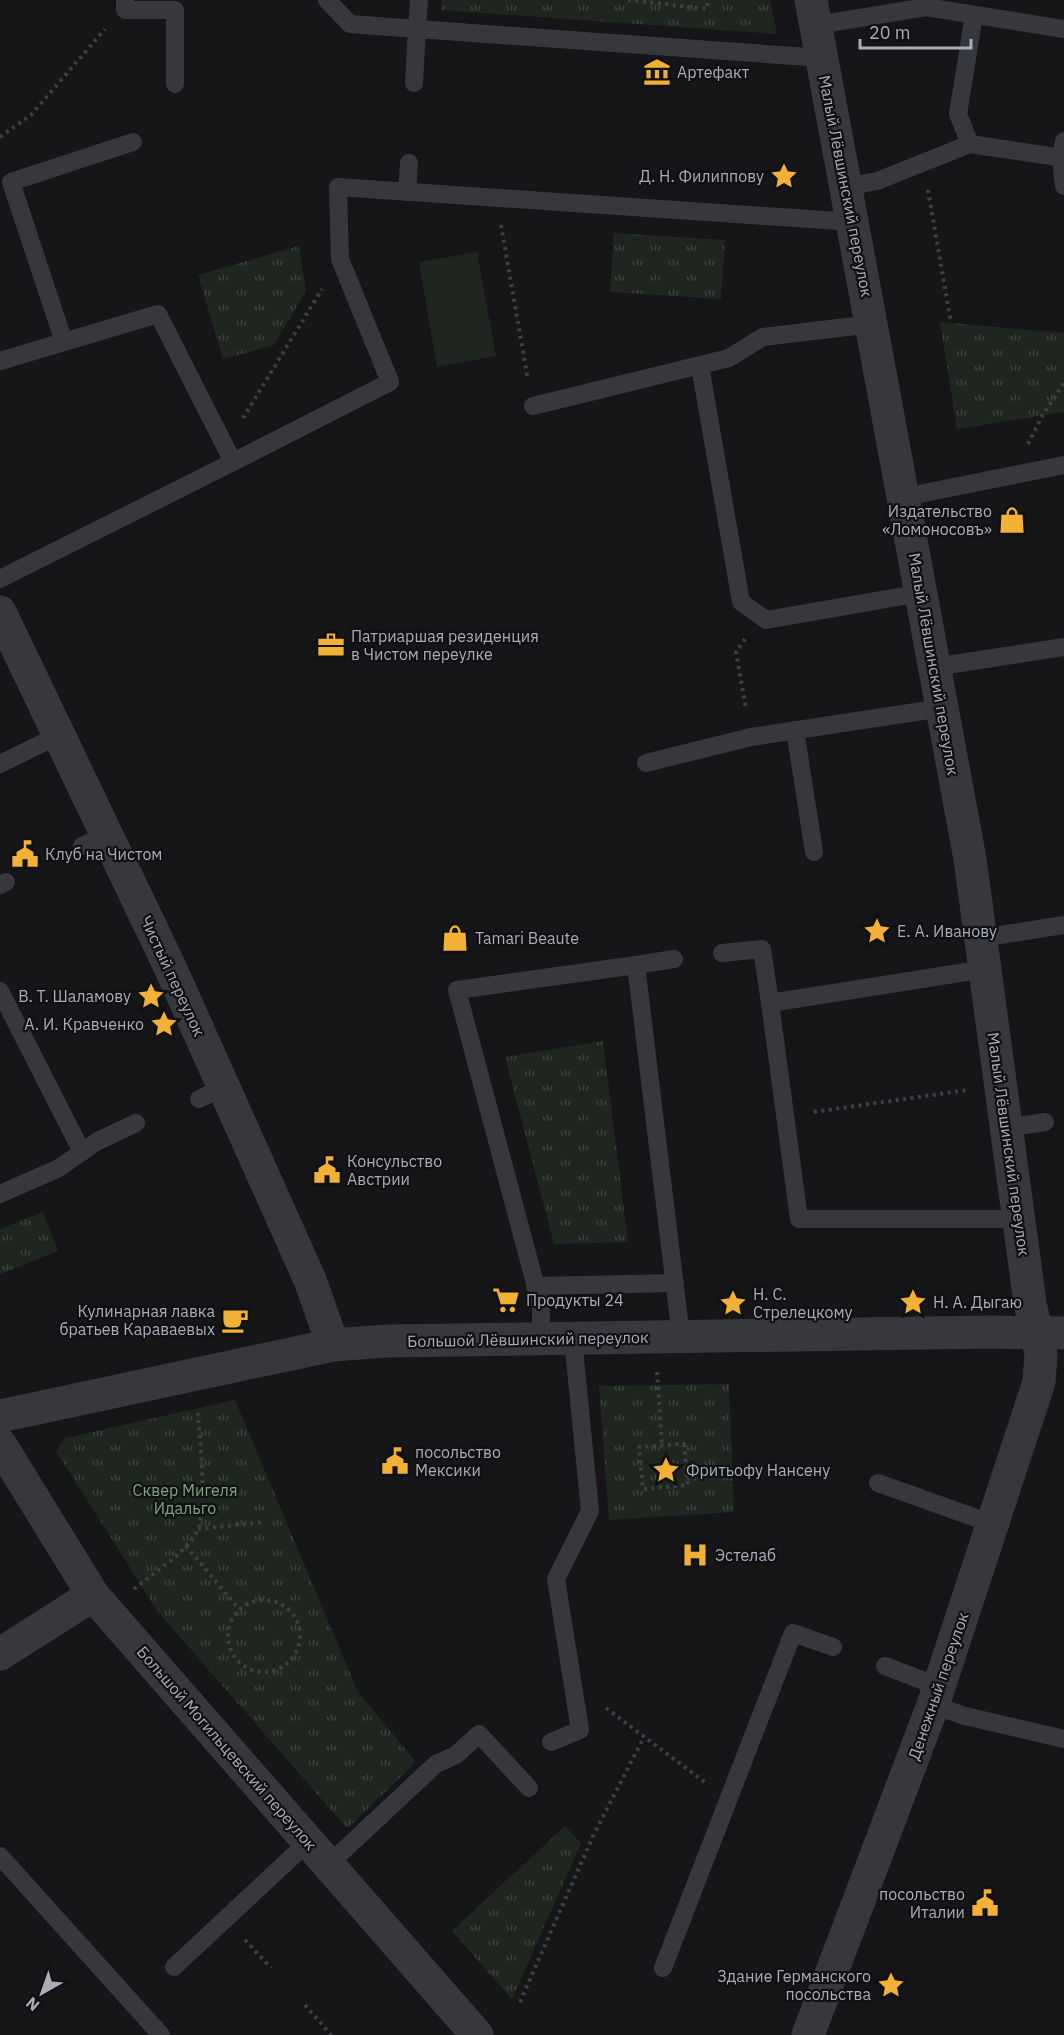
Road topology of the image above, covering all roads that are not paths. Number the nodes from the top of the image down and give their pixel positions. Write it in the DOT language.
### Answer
graph roads {
  1 [pos="125,0"];
  2 [pos="327,0"];
  3 [pos="419,0"];
  4 [pos="814,13"];
  5 [pos="974,15"];
  6 [pos="417,29"];
  7 [pos="1064,29"];
  8 [pos="822,58"];
  9 [pos="414,83"];
  10 [pos="175,84"];
  11 [pos="134,142"];
  12 [pos="970,144"];
  13 [pos="1063,152"];
  14 [pos="409,162"];
  15 [pos="1064,186"];
  16 [pos="846,187"];
  17 [pos="407,192"];
  18 [pos="853,222"];
  19 [pos="872,324"];
  20 [pos="64,342"];
  21 [pos="0,361"];
  22 [pos="700,366"];
  23 [pos="533,406"];
  24 [pos="229,454"];
  25 [pos="1064,465"];
  26 [pos="904,496"];
  27 [pos="0,579"];
  28 [pos="921,593"];
  29 [pos="0,612"];
  30 [pos="1064,647"];
  31 [pos="934,666"];
  32 [pos="942,708"];
  33 [pos="795,730"];
  34 [pos="59,735"];
  35 [pos="645,763"];
  36 [pos="0,764"];
  37 [pos="814,852"];
  38 [pos="1064,926"];
  39 [pos="723,953"];
  40 [pos="983,954"];
  41 [pos="674,959"];
  42 [pos="636,965"];
  43 [pos="0,991"];
  44 [pos="770,1003"];
  45 [pos="1046,1122"];
  46 [pos="136,1123"];
  47 [pos="1006,1128"];
  48 [pos="82,1152"];
  49 [pos="0,1194"];
  50 [pos="1018,1219"];
  51 [pos="675,1283"];
  52 [pos="535,1286"];
  53 [pos="1050,1332"];
  54 [pos="681,1337"];
  55 [pos="541,1339"];
  56 [pos="573,1340"];
  57 [pos="333,1345"];
  58 [pos="0,1416"];
  59 [pos="0,1444"];
  60 [pos="878,1484"];
  61 [pos="993,1524"];
  62 [pos="93,1595"];
  63 [pos="833,1647"];
  64 [pos="0,1654"];
  65 [pos="885,1666"];
  66 [pos="937,1696"];
  67 [pos="1064,1739"];
  68 [pos="551,1742"];
  69 [pos="529,1788"];
  70 [pos="319,1852"];
  71 [pos="0,1856"];
  72 [pos="174,1967"];
  73 [pos="663,1968"];
  74 [pos="161,2035"];
  75 [pos="477,2035"];
  76 [pos="808,2035"];
  1 -- 10 [label="lane"];
  2 -- 6 [label="lane"];
  3 -- 6 [label="lane"];
  4 -- 5 [label="lane"];
  4 -- 8 [label="street, Малый Лёвшинский переулок"];
  5 -- 7 [label="lane"];
  5 -- 12 [label="lane"];
  6 -- 8 [label="lane"];
  6 -- 9 [label="lane"];
  8 -- 16 [label="street, Малый Лёвшинский переулок"];
  11 -- 20 [label="lane"];
  12 -- 13 [label="lane"];
  12 -- 16 [label="lane"];
  13 -- 15 [label="lane"];
  14 -- 17 [label="lane"];
  16 -- 18 [label="street, Малый Лёвшинский переулок"];
  17 -- 18 [label="lane"];
  17 -- 24 [label="lane"];
  18 -- 19 [label="street, Малый Лёвшинский переулок"];
  19 -- 22 [label="lane"];
  19 -- 26 [label="street, Малый Лёвшинский переулок"];
  20 -- 21 [label="lane"];
  20 -- 24 [label="lane"];
  22 -- 23 [label="lane"];
  22 -- 28 [label="lane"];
  24 -- 27 [label="lane"];
  25 -- 26 [label="lane"];
  26 -- 28 [label="street, Малый Лёвшинский переулок"];
  28 -- 31 [label="street, Малый Лёвшинский переулок"];
  29 -- 34 [label="street, Чистый переулок"];
  30 -- 31 [label="lane"];
  31 -- 32 [label="street, Малый Лёвшинский переулок"];
  32 -- 33 [label="lane"];
  32 -- 40 [label="street, Малый Лёвшинский переулок"];
  33 -- 35 [label="lane"];
  33 -- 37 [label="lane"];
  34 -- 36 [label="lane"];
  34 -- 57 [label="street, Чистый переулок"];
  38 -- 40 [label="lane"];
  39 -- 44 [label="lane"];
  40 -- 44 [label="lane"];
  40 -- 47 [label="street, Малый Лёвшинский переулок"];
  41 -- 42 [label="lane"];
  42 -- 51 [label="lane"];
  42 -- 52 [label="lane"];
  43 -- 48 [label="lane"];
  44 -- 50 [label="lane"];
  45 -- 47 [label="lane"];
  46 -- 48 [label="lane"];
  47 -- 50 [label="street, Малый Лёвшинский переулок"];
  48 -- 49 [label="lane"];
  50 -- 53 [label="street, Малый Лёвшинский переулок"];
  51 -- 52 [label="lane"];
  51 -- 54 [label="lane"];
  52 -- 55 [label="lane"];
  53 -- 54 [label="street, Большой Лёвшинский переулок"];
  53 -- 61 [label="street, Денежный переулок"];
  54 -- 56 [label="street, Большой Лёвшинский переулок"];
  55 -- 56 [label="street, Большой Лёвшинский переулок"];
  55 -- 57 [label="street, Большой Лёвшинский переулок"];
  56 -- 68 [label="lane"];
  57 -- 58 [label="street, Большой Лёвшинский переулок"];
  59 -- 62 [label="street, Большой Могильцевский переулок"];
  60 -- 61 [label="lane"];
  61 -- 66 [label="street, Денежный переулок"];
  62 -- 64 [label="street"];
  62 -- 70 [label="street, Большой Могильцевский переулок"];
  63 -- 73 [label="lane"];
  65 -- 66 [label="lane"];
  66 -- 67 [label="lane"];
  66 -- 76 [label="street, Денежный переулок"];
  69 -- 70 [label="lane"];
  70 -- 72 [label="lane"];
  70 -- 75 [label="street, Большой Могильцевский переулок"];
  71 -- 74 [label="lane"];
}
